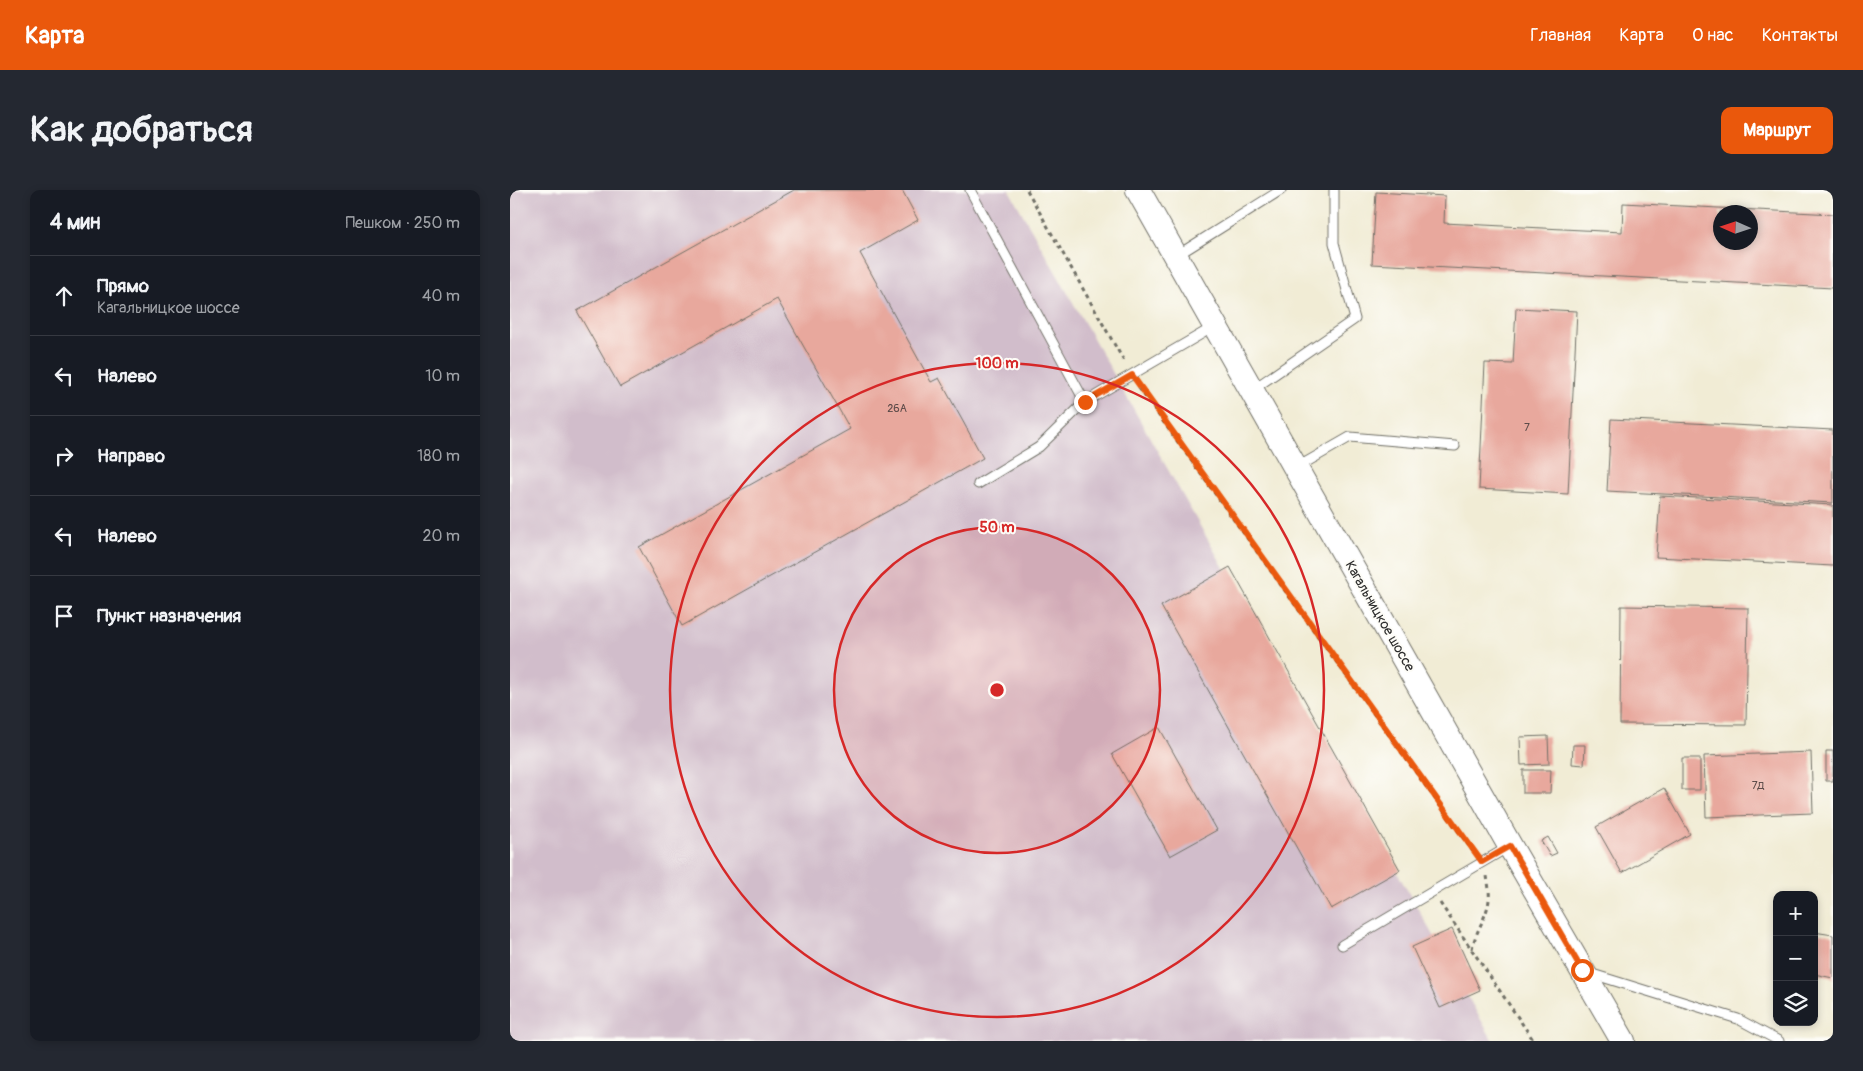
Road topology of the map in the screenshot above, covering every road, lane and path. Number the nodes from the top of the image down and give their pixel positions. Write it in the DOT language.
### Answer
graph roads {
  1 [pos="970,190"];
  2 [pos="1027,190"];
  3 [pos="1138,190"];
  4 [pos="1281,190"];
  5 [pos="1334,190"];
  6 [pos="1176,256"];
  7 [pos="1216,326"];
  8 [pos="1132,375"];
  9 [pos="1252,390"];
  10 [pos="1085,402"];
  11 [pos="1455,446"];
  12 [pos="1296,468"];
  13 [pos="978,484"];
  14 [pos="1510,846"];
  15 [pos="1482,862"];
  16 [pos="1432,892"];
  17 [pos="1342,945"];
  18 [pos="1472,949"];
  19 [pos="1582,970"];
  20 [pos="1534,1041"];
  21 [pos="1623,1041"];
  22 [pos="1779,1041"];
  1 -- 10 [label="lane"];
  2 -- 8 [label="path"];
  3 -- 6 [label="main road, Кагальницкое шоссе"];
  4 -- 6 [label="lane"];
  5 -- 9 [label="lane"];
  6 -- 7 [label="main road, Кагальницкое шоссе"];
  7 -- 8 [label="lane"];
  7 -- 9 [label="main road, Кагальницкое шоссе"];
  8 -- 10 [label="lane"];
  8 -- 15 [label="path"];
  9 -- 12 [label="main road, Кагальницкое шоссе"];
  10 -- 13 [label="lane"];
  11 -- 12 [label="lane"];
  12 -- 14 [label="main road, Кагальницкое шоссе"];
  14 -- 15 [label="lane"];
  14 -- 19 [label="main road, Кагальницкое шоссе"];
  15 -- 16 [label="lane"];
  15 -- 18 [label="path"];
  16 -- 17 [label="lane"];
  16 -- 18 [label="path"];
  18 -- 20 [label="path"];
  19 -- 21 [label="main road, Кагальницкое шоссе"];
  19 -- 22 [label="lane"];
}
